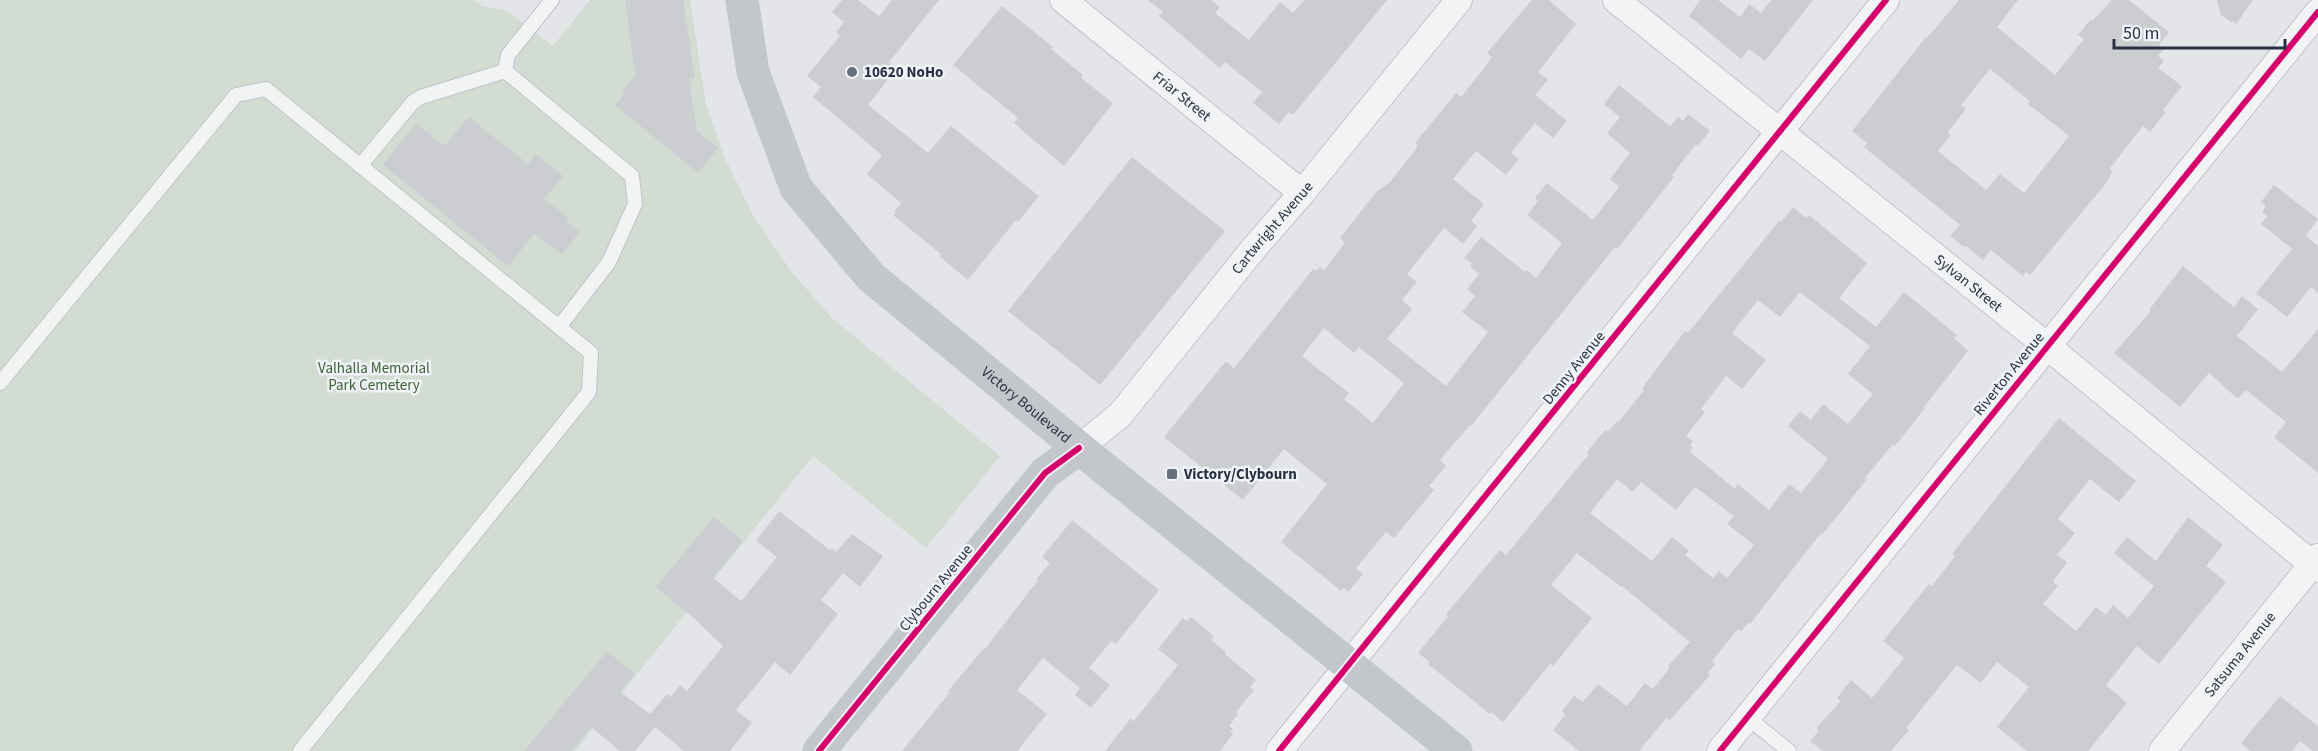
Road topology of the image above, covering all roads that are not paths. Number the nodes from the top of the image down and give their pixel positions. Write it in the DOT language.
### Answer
graph roads {
  1 [pos="552,0"];
  2 [pos="742,0"];
  3 [pos="1063,0"];
  4 [pos="1459,0"];
  5 [pos="1616,0"];
  6 [pos="1886,0"];
  7 [pos="2318,12"];
  8 [pos="504,71"];
  9 [pos="1780,132"];
  10 [pos="360,166"];
  11 [pos="1302,193"];
  12 [pos="559,327"];
  13 [pos="2047,346"];
  14 [pos="0,383"];
  15 [pos="1079,448"];
  16 [pos="2316,563"];
  17 [pos="1350,665"];
  18 [pos="1747,717"];
  19 [pos="300,751"];
  20 [pos="819,751"];
  21 [pos="1279,751"];
  22 [pos="1456,751"];
  23 [pos="1720,751"];
  24 [pos="1789,751"];
  25 [pos="2162,751"];
  1 -- 8 [label="lane"];
  2 -- 15 [label="main road, Victory Boulevard"];
  3 -- 11 [label="street, Friar Street"];
  4 -- 11 [label="street, Cartwright Avenue"];
  5 -- 9 [label="street, Sylvan Street"];
  6 -- 9 [label="street, Denny Avenue"];
  7 -- 13 [label="street, Riverton Avenue"];
  8 -- 10 [label="lane"];
  8 -- 12 [label="lane"];
  9 -- 13 [label="street, Sylvan Street"];
  9 -- 17 [label="street, Denny Avenue"];
  10 -- 12 [label="lane"];
  10 -- 14 [label="lane"];
  11 -- 15 [label="street, Cartwright Avenue"];
  12 -- 19 [label="lane"];
  13 -- 16 [label="street, Sylvan Street"];
  13 -- 18 [label="street, Riverton Avenue"];
  15 -- 17 [label="main road, Victory Boulevard"];
  15 -- 20 [label="main road, Clybourn Avenue"];
  16 -- 25 [label="street, Satsuma Avenue"];
  17 -- 21 [label="street, Denny Avenue"];
  17 -- 22 [label="main road, Victory Boulevard"];
  18 -- 23 [label="street, Riverton Avenue"];
  18 -- 24 [label="lane"];
}
